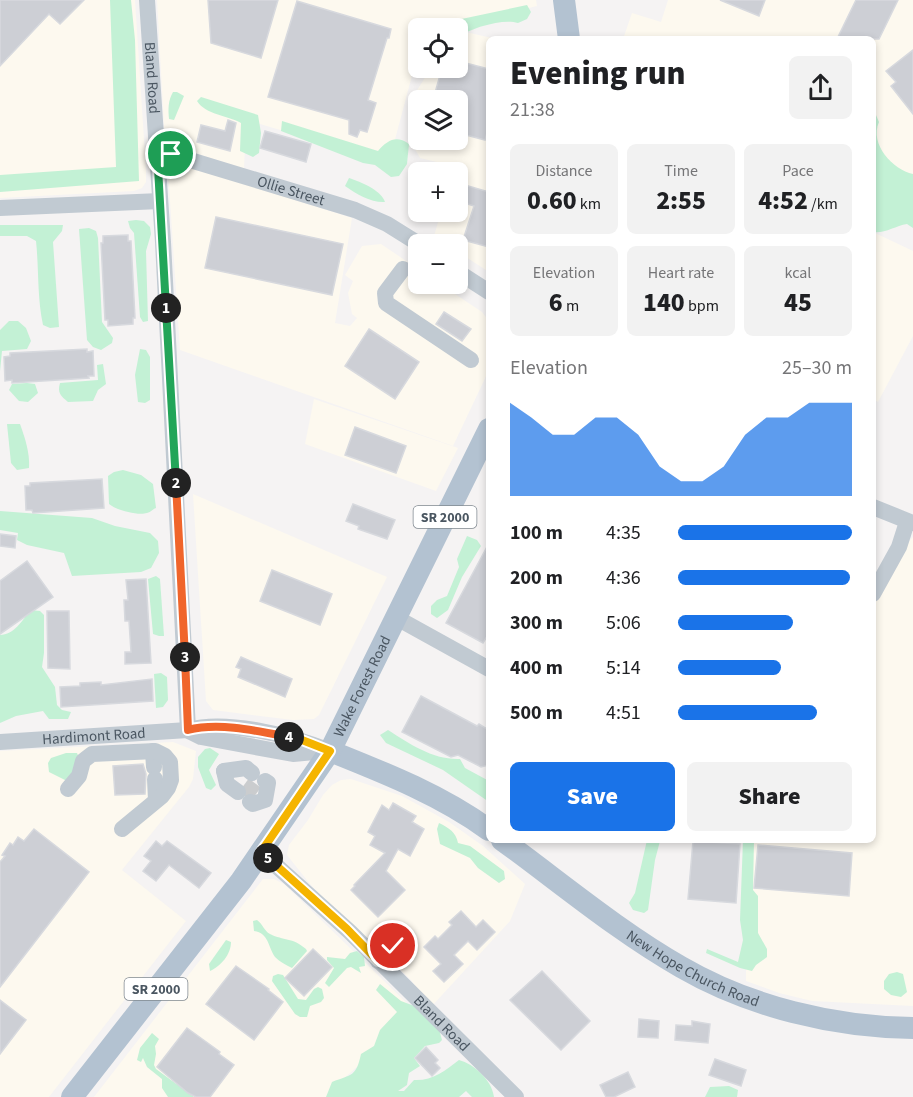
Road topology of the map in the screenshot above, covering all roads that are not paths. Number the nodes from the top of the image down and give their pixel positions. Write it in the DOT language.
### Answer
graph roads {
  1 [pos="147,0"];
  2 [pos="564,0"];
  3 [pos="569,36"];
  4 [pos="157,150"];
  5 [pos="160,201"];
  6 [pos="0,208"];
  7 [pos="408,237"];
  8 [pos="403,268"];
  9 [pos="468,278"];
  10 [pos="486,290"];
  11 [pos="471,360"];
  12 [pos="486,435"];
  13 [pos="876,508"];
  14 [pos="910,523"];
  15 [pos="876,589"];
  16 [pos="395,617"];
  17 [pos="486,667"];
  18 [pos="188,730"];
  19 [pos="0,742"];
  20 [pos="330,751"];
  21 [pos="157,765"];
  22 [pos="224,771"];
  23 [pos="68,789"];
  24 [pos="159,798"];
  25 [pos="486,828"];
  26 [pos="122,829"];
  27 [pos="506,843"];
  28 [pos="261,852"];
  29 [pos="393,946"];
  30 [pos="378,961"];
  31 [pos="913,1028"];
  32 [pos="72,1097"];
  33 [pos="516,1097"];
  1 -- 4 [label="street, Bland Road"];
  2 -- 3 [label="main road"];
  4 -- 5 [label="street, Bland Road"];
  4 -- 7 [label="street, Ollie Street"];
  5 -- 6 [label="street"];
  5 -- 18 [label="street, Bland Road"];
  8 -- 11 [label="street"];
  9 -- 10 [label="street"];
  12 -- 16 [label="main road, Wake Forest Road / SR 2000"];
  13 -- 14 [label="street"];
  14 -- 15 [label="street"];
  16 -- 17 [label="street"];
  16 -- 20 [label="main road, Wake Forest Road / SR 2000"];
  18 -- 19 [label="street, Hardimont Road"];
  18 -- 20 [label="street, Hardimont Road"];
  20 -- 25 [label="main road"];
  20 -- 28 [label="main road, Wake Forest Road / SR 2000"];
  21 -- 23 [label="street"];
  21 -- 24 [label="street"];
  21 -- 24 [label="street"];
  22 -- 22 [label="street"];
  24 -- 26 [label="street"];
  27 -- 31 [label="main road, New Hope Church Road"];
  28 -- 30 [label="street, Bland Road"];
  28 -- 32 [label="main road, Wake Forest Road / SR 2000"];
  29 -- 30 [label="street"];
  30 -- 33 [label="street, Bland Road"];
}
